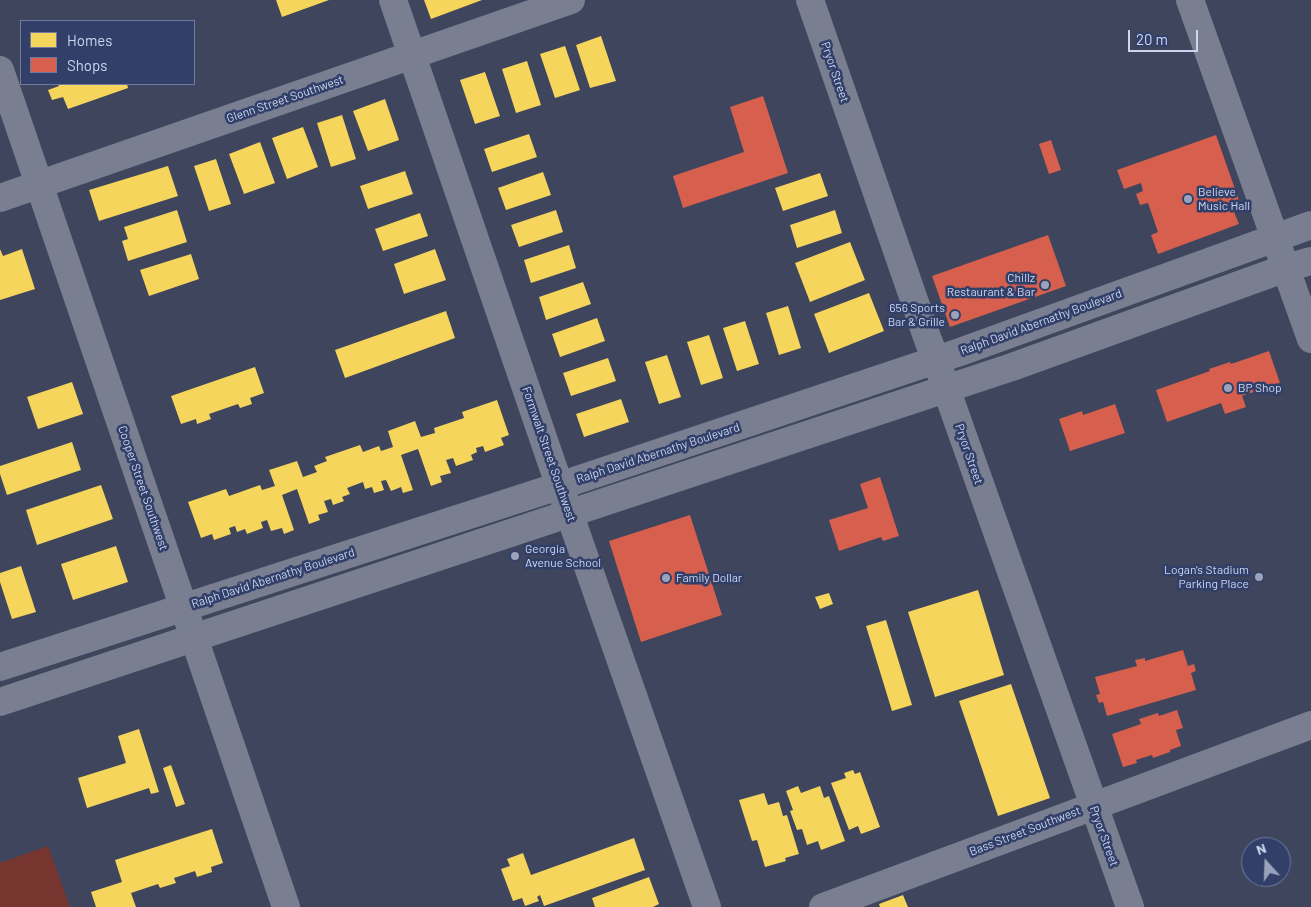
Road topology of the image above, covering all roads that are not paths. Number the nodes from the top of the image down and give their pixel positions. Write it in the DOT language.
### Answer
graph roads {
  1 [pos="393,0"];
  2 [pos="571,0"];
  3 [pos="810,0"];
  4 [pos="1190,0"];
  5 [pos="412,55"];
  6 [pos="0,70"];
  7 [pos="40,184"];
  8 [pos="0,198"];
  9 [pos="1311,225"];
  10 [pos="1276,238"];
  11 [pos="1299,264"];
  12 [pos="1311,339"];
  13 [pos="936,360"];
  14 [pos="947,389"];
  15 [pos="559,486"];
  16 [pos="570,515"];
  17 [pos="184,607"];
  18 [pos="194,638"];
  19 [pos="0,667"];
  20 [pos="0,702"];
  21 [pos="1311,725"];
  22 [pos="1094,806"];
  23 [pos="286,907"];
  24 [pos="707,907"];
  25 [pos="824,907"];
  26 [pos="1130,907"];
  1 -- 5 [label="main road, Formwalt Street Southwest"];
  2 -- 5 [label="main road, Glenn Street Southwest"];
  3 -- 13 [label="main road, Pryor Street"];
  4 -- 10 [label="main road"];
  5 -- 7 [label="main road, Glenn Street Southwest"];
  5 -- 15 [label="main road, Formwalt Street Southwest"];
  6 -- 7 [label="main road, Cooper Street Southwest"];
  7 -- 8 [label="main road, Glenn Street Southwest"];
  7 -- 17 [label="main road, Cooper Street Southwest"];
  9 -- 10 [label="main road, Ralph David Abernathy Boulevard"];
  10 -- 11 [label="main road"];
  10 -- 13 [label="main road, Ralph David Abernathy Boulevard"];
  11 -- 12 [label="main road"];
  11 -- 14 [label="main road"];
  13 -- 14 [label="main road, Pryor Street"];
  13 -- 15 [label="main road, Ralph David Abernathy Boulevard"];
  14 -- 16 [label="main road"];
  14 -- 22 [label="main road, Pryor Street"];
  15 -- 16 [label="main road, Formwalt Street Southwest"];
  15 -- 17 [label="main road, Ralph David Abernathy Boulevard"];
  16 -- 18 [label="main road"];
  16 -- 24 [label="main road, Formwalt Street Southwest"];
  17 -- 18 [label="main road, Cooper Street Southwest"];
  17 -- 19 [label="main road, Ralph David Abernathy Boulevard"];
  18 -- 20 [label="main road"];
  18 -- 23 [label="main road, Cooper Street Southwest"];
  21 -- 22 [label="main road, Bass Street Southwest"];
  22 -- 25 [label="main road, Bass Street Southwest"];
  22 -- 26 [label="main road, Pryor Street"];
}
